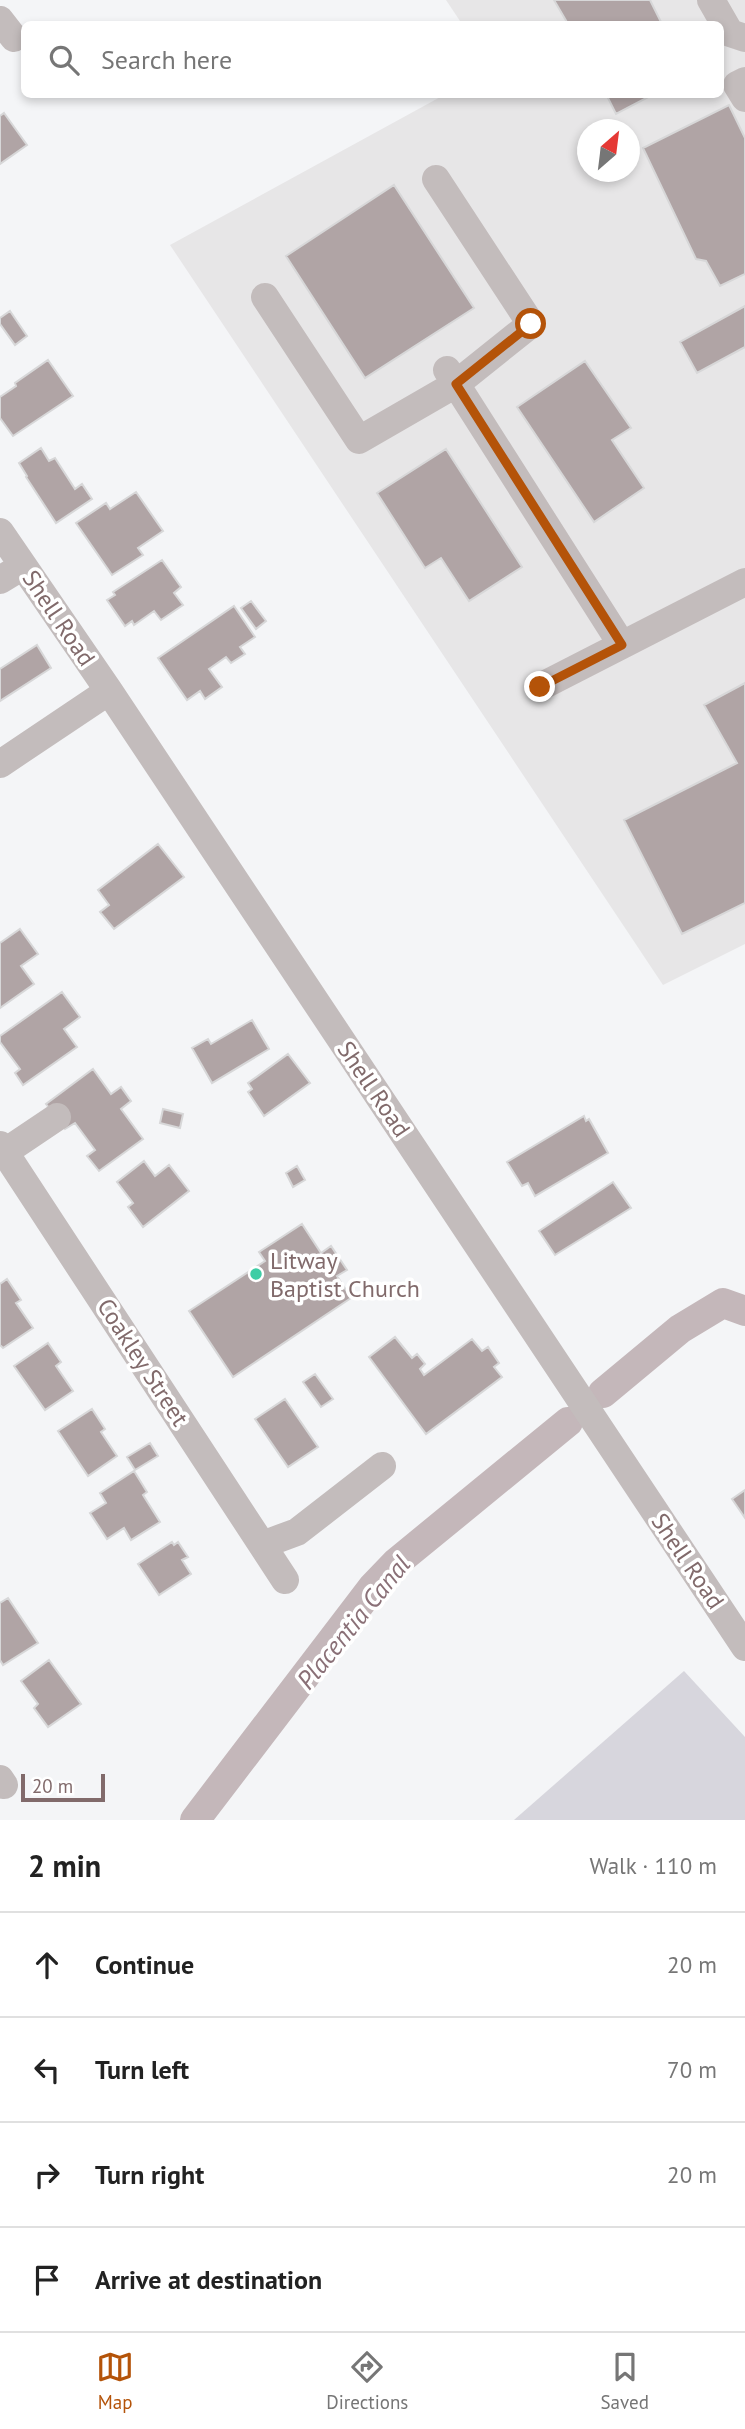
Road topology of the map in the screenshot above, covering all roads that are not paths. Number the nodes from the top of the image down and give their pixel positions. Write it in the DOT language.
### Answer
graph roads {
  1 [pos="711,0"];
  2 [pos="723,21"];
  3 [pos="724,23"];
  4 [pos="745,38"];
  5 [pos="745,81"];
  6 [pos="745,99"];
  7 [pos="436,179"];
  8 [pos="265,297"];
  9 [pos="451,376"];
  10 [pos="0,532"];
  11 [pos="12,573"];
  12 [pos="745,582"];
  13 [pos="622,645"];
  14 [pos="540,687"];
  15 [pos="109,691"];
  16 [pos="0,764"];
  17 [pos="57,1117"];
  18 [pos="1,1147"];
  19 [pos="382,1466"];
  20 [pos="262,1545"];
  21 [pos="285,1580"];
  22 [pos="745,1647"];
  1 -- 2 [label="street"];
  3 -- 4 [label="street"];
  5 -- 6 [label="street"];
  7 -- 9 [label="street"];
  8 -- 9 [label="street"];
  9 -- 13 [label="street"];
  10 -- 11 [label="street, Shell Road"];
  11 -- 15 [label="street, Shell Road"];
  12 -- 13 [label="street"];
  13 -- 14 [label="street"];
  15 -- 16 [label="street"];
  15 -- 22 [label="street, Shell Road"];
  17 -- 18 [label="street"];
  18 -- 20 [label="street, Coakley Street"];
  19 -- 20 [label="street"];
  20 -- 21 [label="street, Coakley Street"];
}
